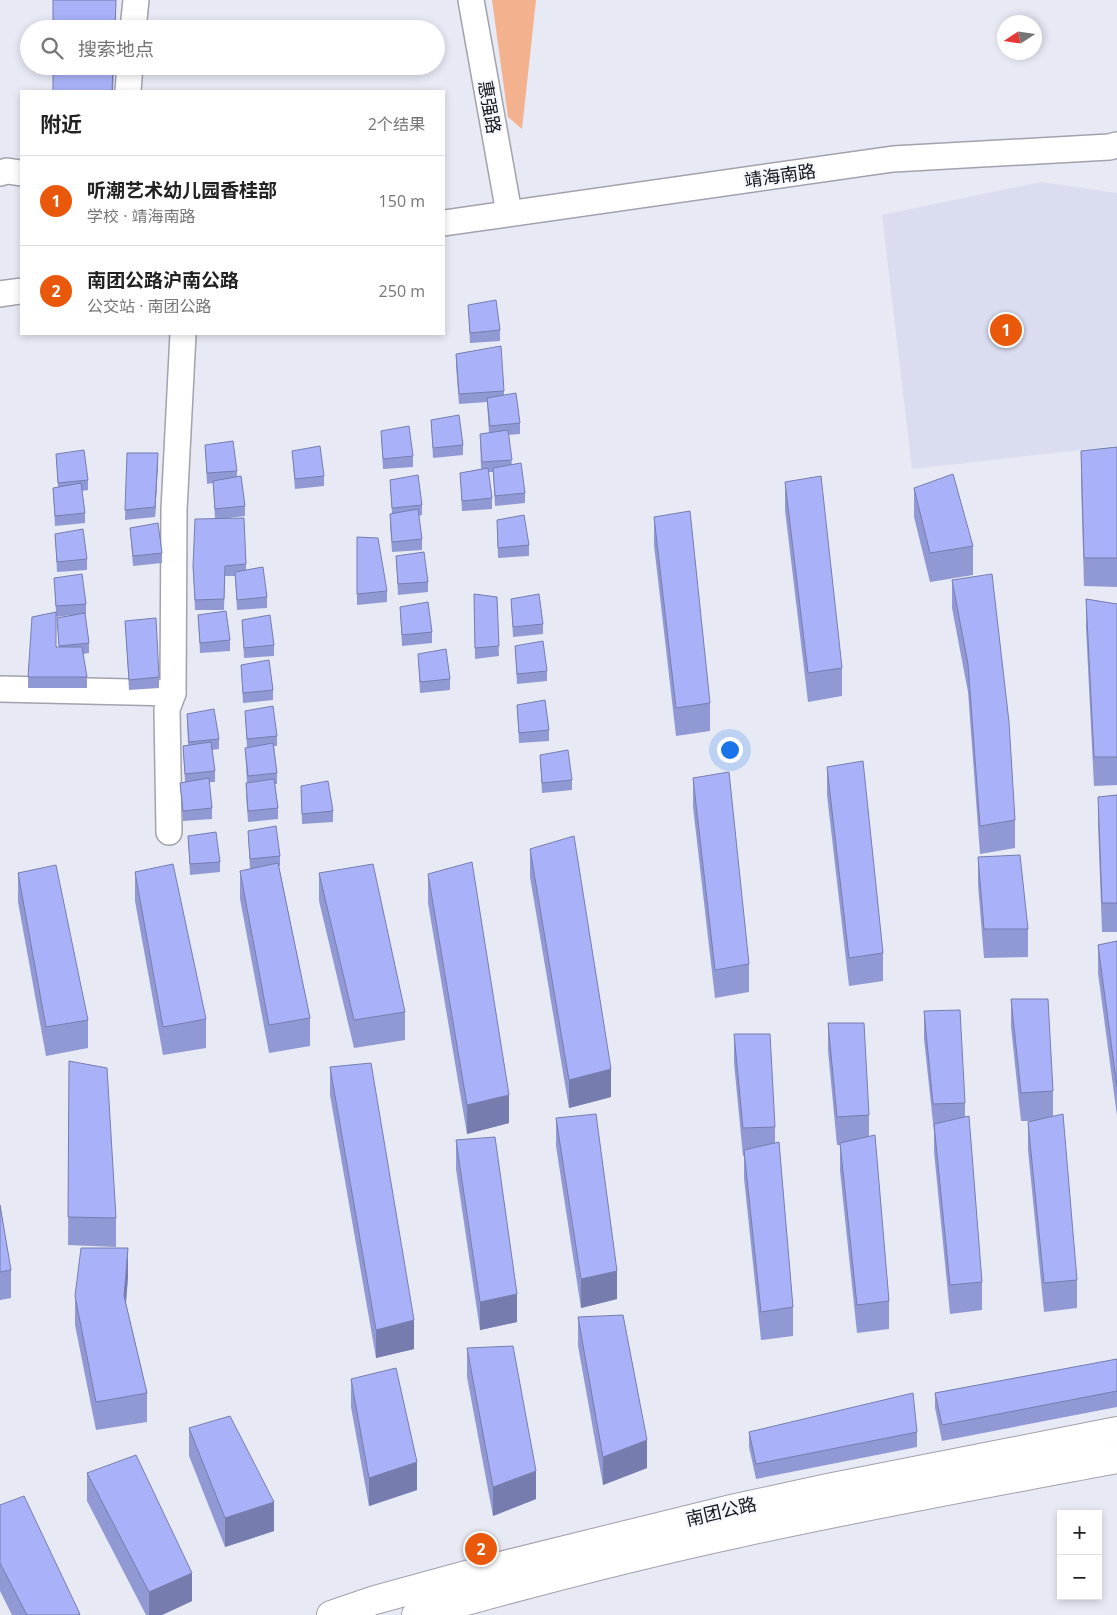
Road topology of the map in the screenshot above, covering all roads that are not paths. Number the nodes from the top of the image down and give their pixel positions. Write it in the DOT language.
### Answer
graph roads {
  1 [pos="136,0"];
  2 [pos="471,0"];
  3 [pos="134,20"];
  4 [pos="129,75"];
  5 [pos="128,90"];
  6 [pos="1117,145"];
  7 [pos="20,172"];
  8 [pos="0,173"];
  9 [pos="509,213"];
  10 [pos="445,223"];
  11 [pos="20,291"];
  12 [pos="0,294"];
  13 [pos="183,335"];
  14 [pos="0,688"];
  15 [pos="173,693"];
  16 [pos="169,832"];
  17 [pos="1117,1431"];
  18 [pos="1117,1459"];
  19 [pos="331,1615"];
  20 [pos="416,1615"];
  1 -- 3 [label="street"];
  2 -- 9 [label="street, 惠强路"];
  4 -- 5 [label="street"];
  6 -- 9 [label="street, 靖海南路"];
  7 -- 8 [label="street"];
  9 -- 10 [label="street, 靖海南路"];
  11 -- 12 [label="street"];
  13 -- 15 [label="street"];
  14 -- 15 [label="street"];
  15 -- 16 [label="street"];
  17 -- 19 [label="main road, 南团公路"];
  18 -- 20 [label="main road, 南团公路"];
}
